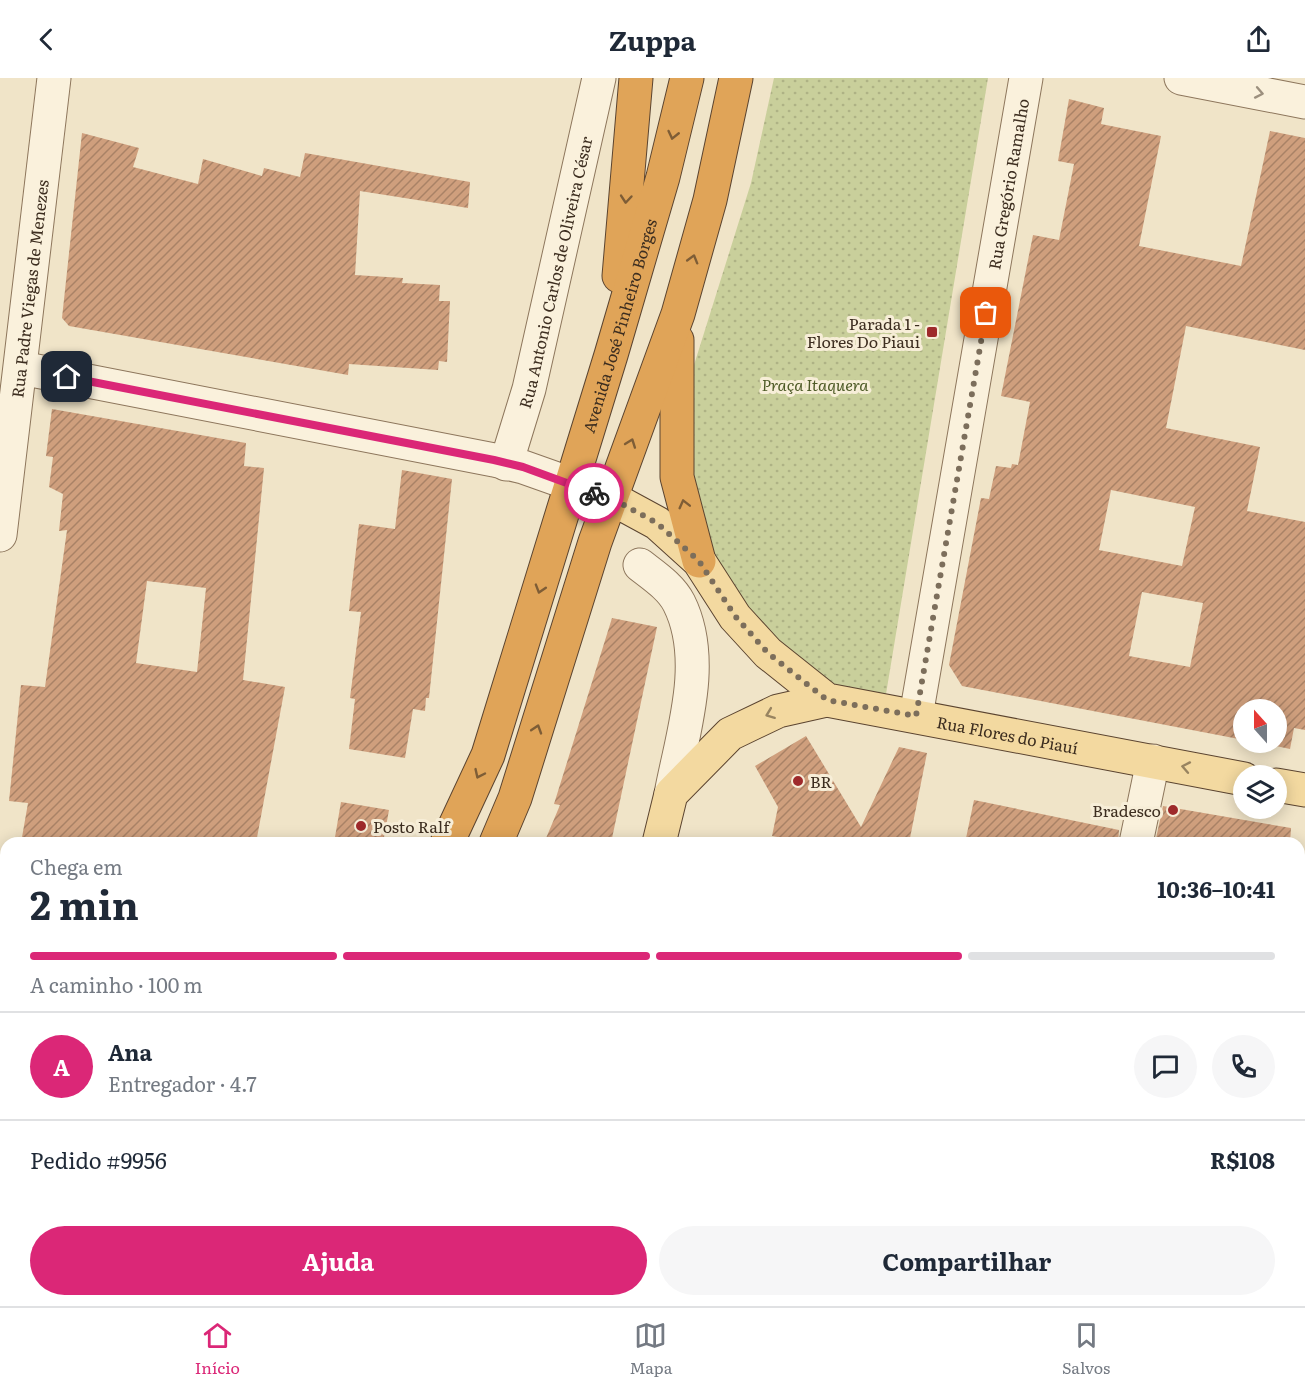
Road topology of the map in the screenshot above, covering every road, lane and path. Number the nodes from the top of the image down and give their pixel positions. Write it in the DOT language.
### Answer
graph roads {
  1 [pos="54,78"];
  2 [pos="599,78"];
  3 [pos="636,78"];
  4 [pos="687,78"];
  5 [pos="736,78"];
  6 [pos="1026,78"];
  7 [pos="1181,78"];
  8 [pos="1305,102"];
  9 [pos="678,314"];
  10 [pos="611,355"];
  11 [pos="21,369"];
  12 [pos="506,464"];
  13 [pos="571,484"];
  14 [pos="611,498"];
  15 [pos="0,535"];
  16 [pos="699,561"];
  17 [pos="640,565"];
  18 [pos="827,700"];
  19 [pos="916,716"];
  20 [pos="1153,761"];
  21 [pos="1233,776"];
  22 [pos="1287,787"];
  23 [pos="1305,790"];
  24 [pos="671,794"];
  25 [pos="450,837"];
  26 [pos="499,837"];
  27 [pos="660,837"];
  28 [pos="682,837"];
  29 [pos="1137,837"];
  1 -- 11 [label="street, Rua Padre Viegas de Menezes"];
  2 -- 12 [label="street, Rua Antonio Carlos de Oliveira César"];
  3 -- 10 [label="highway, one-way"];
  4 -- 10 [label="highway, Avenida José Pinheiro Borges, one-way"];
  9 -- 5 [label="highway, one-way"];
  6 -- 19 [label="street, Rua Gregório Ramalho"];
  7 -- 8 [label="street, one-way"];
  14 -- 9 [label="highway, one-way"];
  16 -- 9 [label="highway, one-way"];
  10 -- 13 [label="highway, Avenida José Pinheiro Borges"];
  11 -- 12 [label="street"];
  11 -- 15 [label="street, Rua Padre Viegas de Menezes"];
  12 -- 13 [label="street"];
  13 -- 14 [label="main road, Rua Flores do Piauí"];
  13 -- 25 [label="highway, Avenida José Pinheiro Borges, one-way"];
  14 -- 16 [label="main road, Rua Flores do Piauí"];
  26 -- 14 [label="highway, one-way"];
  16 -- 18 [label="main road, Rua Flores do Piauí"];
  17 -- 24 [label="street"];
  18 -- 19 [label="main road, Rua Flores do Piauí"];
  18 -- 24 [label="main road, one-way"];
  19 -- 20 [label="main road, Rua Flores do Piauí"];
  21 -- 20 [label="main road, Rua Flores do Piauí, one-way"];
  20 -- 29 [label="street"];
  22 -- 23 [label="main road"];
  24 -- 27 [label="main road"];
  24 -- 28 [label="main road"];
}
